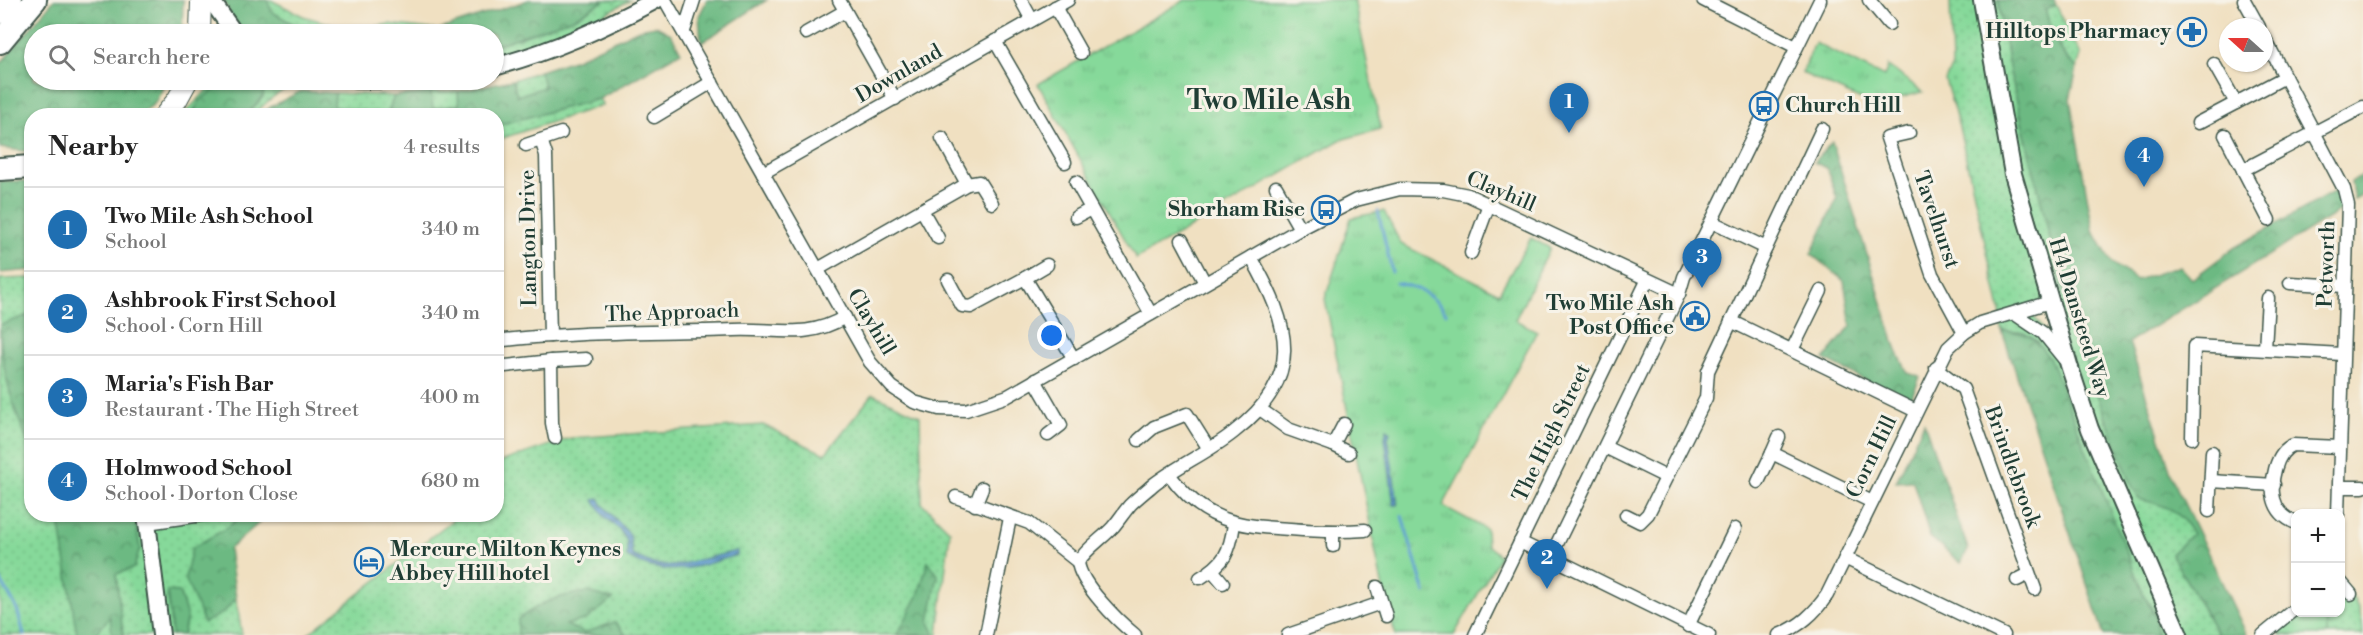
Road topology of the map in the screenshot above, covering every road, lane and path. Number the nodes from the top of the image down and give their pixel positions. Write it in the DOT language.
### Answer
graph roads {
  1 [pos="10,0"];
  2 [pos="35,0"];
  3 [pos="201,0"];
  4 [pos="211,0"];
  5 [pos="656,0"];
  6 [pos="665,0"];
  7 [pos="694,0"];
  8 [pos="1021,0"];
  9 [pos="1068,0"];
  10 [pos="1703,0"];
  11 [pos="1820,0"];
  12 [pos="1869,0"];
  13 [pos="1982,0"];
  14 [pos="2244,0"];
  15 [pos="842,5"];
  16 [pos="1055,7"];
  17 [pos="0,12"];
  18 [pos="2254,18"];
  19 [pos="1032,20"];
  20 [pos="200,24"];
  21 [pos="228,24"];
  22 [pos="1889,24"];
  23 [pos="684,31"];
  24 [pos="806,33"];
  25 [pos="995,41"];
  26 [pos="0,42"];
  27 [pos="1796,47"];
  28 [pos="1081,53"];
  29 [pos="2273,54"];
  30 [pos="504,64"];
  31 [pos="2214,64"];
  32 [pos="2285,77"];
  33 [pos="712,82"];
  34 [pos="182,90"];
  35 [pos="190,90"];
  36 [pos="895,99"];
  37 [pos="2236,103"];
  38 [pos="2363,107"];
  39 [pos="170,108"];
  40 [pos="171,108"];
  41 [pos="654,117"];
  42 [pos="2198,123"];
  43 [pos="1822,129"];
  44 [pos="2314,132"];
  45 [pos="561,133"];
  46 [pos="1909,133"];
  47 [pos="2224,135"];
  48 [pos="942,138"];
  49 [pos="541,140"];
  50 [pos="526,145"];
  51 [pos="0,158"];
  52 [pos="1065,162"];
  53 [pos="24,165"];
  54 [pos="24,168"];
  55 [pos="0,169"];
  56 [pos="2243,170"];
  57 [pos="763,173"];
  58 [pos="1076,182"];
  59 [pos="967,184"];
  60 [pos="1276,187"];
  61 [pos="992,203"];
  62 [pos="1489,204"];
  63 [pos="1091,209"];
  64 [pos="922,210"];
  65 [pos="1076,217"];
  66 [pos="2268,220"];
  67 [pos="1712,222"];
  68 [pos="1300,229"];
  69 [pos="938,238"];
  70 [pos="1182,240"];
  71 [pos="1766,248"];
  72 [pos="1471,253"];
  73 [pos="1251,257"];
  74 [pos="1047,266"];
  75 [pos="818,269"];
  76 [pos="1025,278"];
  77 [pos="948,280"];
  78 [pos="1647,281"];
  79 [pos="1205,283"];
  80 [pos="2290,283"];
  81 [pos="2345,286"];
  82 [pos="1821,291"];
  83 [pos="1679,294"];
  84 [pos="2268,298"];
  85 [pos="2050,302"];
  86 [pos="1151,314"];
  87 [pos="2015,314"];
  88 [pos="845,317"];
  89 [pos="1731,321"];
  90 [pos="1964,333"];
  91 [pos="550,336"];
  92 [pos="504,340"];
  93 [pos="2265,349"];
  94 [pos="1792,350"];
  95 [pos="2342,354"];
  96 [pos="586,359"];
  97 [pos="1074,359"];
  98 [pos="551,360"];
  99 [pos="2069,365"];
  100 [pos="504,367"];
  101 [pos="1936,368"];
  102 [pos="1035,380"];
  103 [pos="1260,409"];
  104 [pos="1916,411"];
  105 [pos="1344,424"];
  106 [pos="1048,435"];
  107 [pos="1779,437"];
  108 [pos="555,438"];
  109 [pos="2192,438"];
  110 [pos="1139,440"];
  111 [pos="1333,445"];
  112 [pos="1605,447"];
  113 [pos="2340,447"];
  114 [pos="1209,449"];
  115 [pos="2212,452"];
  116 [pos="1349,453"];
  117 [pos="1772,453"];
  118 [pos="1169,474"];
  119 [pos="1666,477"];
  120 [pos="2211,481"];
  121 [pos="1758,482"];
  122 [pos="2274,485"];
  123 [pos="2339,487"];
  124 [pos="982,488"];
  125 [pos="2363,488"];
  126 [pos="956,497"];
  127 [pos="1872,501"];
  128 [pos="975,505"];
  129 [pos="2338,509"];
  130 [pos="2209,510"];
  131 [pos="1626,515"];
  132 [pos="1010,518"];
  133 [pos="2291,520"];
  134 [pos="146,522"];
  135 [pos="1234,524"];
  136 [pos="1735,529"];
  137 [pos="1365,530"];
  138 [pos="1333,532"];
  139 [pos="1520,542"];
  140 [pos="1333,546"];
  141 [pos="1551,556"];
  142 [pos="1845,558"];
  143 [pos="1078,562"];
  144 [pos="1212,570"];
  145 [pos="2030,574"];
  146 [pos="1200,578"];
  147 [pos="2017,580"];
  148 [pos="1223,583"];
  149 [pos="1377,587"];
  150 [pos="2345,587"];
  151 [pos="2035,590"];
  152 [pos="2351,594"];
  153 [pos="1382,603"];
  154 [pos="2291,611"];
  155 [pos="1386,616"];
  156 [pos="1688,626"];
  157 [pos="161,635"];
  158 [pos="986,635"];
  159 [pos="1135,635"];
  160 [pos="1288,635"];
  161 [pos="1475,635"];
  162 [pos="1709,635"];
  163 [pos="1779,635"];
  164 [pos="2004,635"];
  165 [pos="2179,635"];
  166 [pos="2263,635"];
  1 -- 17 [label="highway"];
  2 -- 26 [label="highway"];
  3 -- 20 [label="main road"];
  4 -- 21 [label="street"];
  5 -- 30 [label="street"];
  6 -- 23 [label="street, Clayhill"];
  7 -- 23 [label="street"];
  8 -- 19 [label="street"];
  9 -- 16 [label="street, Downland"];
  10 -- 27 [label="street"];
  11 -- 27 [label="street"];
  12 -- 22 [label="street"];
  13 -- 85 [label="street, H4 Dansteed Way"];
  14 -- 18 [label="street"];
  15 -- 24 [label="street"];
  15 -- 36 [label="street"];
  16 -- 19 [label="street, Downland"];
  16 -- 28 [label="street"];
  19 -- 25 [label="street, Downland"];
  23 -- 33 [label="street, Clayhill"];
  25 -- 36 [label="street, Downland"];
  25 -- 52 [label="street"];
  27 -- 67 [label="street"];
  29 -- 32 [label="street, Petworth"];
  31 -- 37 [label="street"];
  32 -- 37 [label="street"];
  32 -- 44 [label="street, Petworth"];
  33 -- 41 [label="street"];
  33 -- 57 [label="street, Clayhill"];
  34 -- 39 [label="main road"];
  35 -- 40 [label="street"];
  36 -- 57 [label="street, Downland"];
  37 -- 42 [label="street"];
  38 -- 44 [label="street"];
  43 -- 71 [label="street"];
  44 -- 56 [label="street"];
  44 -- 81 [label="street, Petworth"];
  45 -- 49 [label="street, Langton Drive"];
  46 -- 90 [label="street, Tavelhurst"];
  47 -- 56 [label="street"];
  48 -- 59 [label="street"];
  49 -- 50 [label="street, Langton Drive"];
  49 -- 91 [label="street, Langton Drive"];
  51 -- 53 [label="main road"];
  54 -- 55 [label="highway"];
  56 -- 66 [label="street"];
  57 -- 75 [label="street, Clayhill"];
  58 -- 63 [label="street"];
  59 -- 61 [label="street"];
  59 -- 64 [label="street"];
  60 -- 68 [label="street"];
  62 -- 68 [label="street, Clayhill"];
  62 -- 72 [label="street"];
  62 -- 78 [label="street, Clayhill"];
  63 -- 65 [label="street"];
  63 -- 86 [label="street"];
  64 -- 69 [label="street"];
  64 -- 75 [label="street"];
  67 -- 71 [label="street"];
  67 -- 83 [label="street"];
  68 -- 73 [label="street, Clayhill"];
  70 -- 79 [label="street"];
  71 -- 89 [label="street"];
  73 -- 79 [label="street, Clayhill"];
  73 -- 103 [label="street"];
  74 -- 76 [label="street"];
  75 -- 88 [label="street, Clayhill"];
  76 -- 77 [label="street"];
  76 -- 97 [label="street"];
  78 -- 83 [label="street"];
  78 -- 139 [label="street, The High Street"];
  79 -- 86 [label="street, Clayhill"];
  80 -- 81 [label="street"];
  81 -- 95 [label="street, Petworth"];
  82 -- 94 [label="street"];
  83 -- 112 [label="street"];
  84 -- 93 [label="street"];
  85 -- 87 [label="street, Corn Hill"];
  85 -- 99 [label="street, H4 Dansteed Way"];
  86 -- 97 [label="street, Clayhill"];
  87 -- 90 [label="street, Corn Hill"];
  87 -- 99 [label="street"];
  88 -- 91 [label="street, The Approach"];
  88 -- 102 [label="street, Clayhill"];
  89 -- 94 [label="street"];
  89 -- 119 [label="street"];
  90 -- 101 [label="street, Corn Hill"];
  91 -- 92 [label="street, The Approach"];
  93 -- 95 [label="street"];
  93 -- 109 [label="street"];
  94 -- 104 [label="street"];
  95 -- 113 [label="street, Petworth"];
  96 -- 98 [label="street"];
  97 -- 102 [label="street, Clayhill"];
  98 -- 100 [label="street"];
  98 -- 108 [label="street"];
  99 -- 165 [label="street, H4 Dansteed Way"];
  101 -- 104 [label="street, Corn Hill"];
  101 -- 145 [label="street, Brindlebrook"];
  102 -- 106 [label="street"];
  103 -- 111 [label="street"];
  103 -- 114 [label="street"];
  104 -- 127 [label="street, Corn Hill"];
  105 -- 111 [label="street"];
  107 -- 117 [label="street"];
  110 -- 114 [label="street"];
  111 -- 116 [label="street"];
  112 -- 119 [label="street"];
  112 -- 141 [label="street"];
  113 -- 122 [label="street"];
  113 -- 123 [label="street, Petworth"];
  114 -- 118 [label="street"];
  115 -- 120 [label="street"];
  117 -- 121 [label="street"];
  117 -- 127 [label="street"];
  118 -- 135 [label="street"];
  118 -- 143 [label="street"];
  119 -- 131 [label="street"];
  120 -- 122 [label="street"];
  120 -- 130 [label="street"];
  122 -- 133 [label="street"];
  123 -- 125 [label="street"];
  123 -- 129 [label="street, Petworth"];
  124 -- 128 [label="street"];
  126 -- 128 [label="street"];
  127 -- 142 [label="street, Corn Hill"];
  128 -- 132 [label="street"];
  132 -- 143 [label="street"];
  132 -- 158 [label="street"];
  134 -- 157 [label="street"];
  135 -- 138 [label="street"];
  135 -- 144 [label="street"];
  136 -- 156 [label="street"];
  137 -- 138 [label="street"];
  138 -- 140 [label="street"];
  139 -- 141 [label="street"];
  139 -- 161 [label="street, The High Street"];
  141 -- 156 [label="street"];
  142 -- 163 [label="street, Corn Hill"];
  142 -- 164 [label="street"];
  143 -- 159 [label="street"];
  144 -- 146 [label="street"];
  144 -- 148 [label="street"];
  145 -- 147 [label="street"];
  145 -- 151 [label="street, Brindlebrook"];
  149 -- 153 [label="street"];
  150 -- 152 [label="street"];
  153 -- 155 [label="street"];
  153 -- 160 [label="street"];
  154 -- 166 [label="street"];
  156 -- 162 [label="street"];
}
